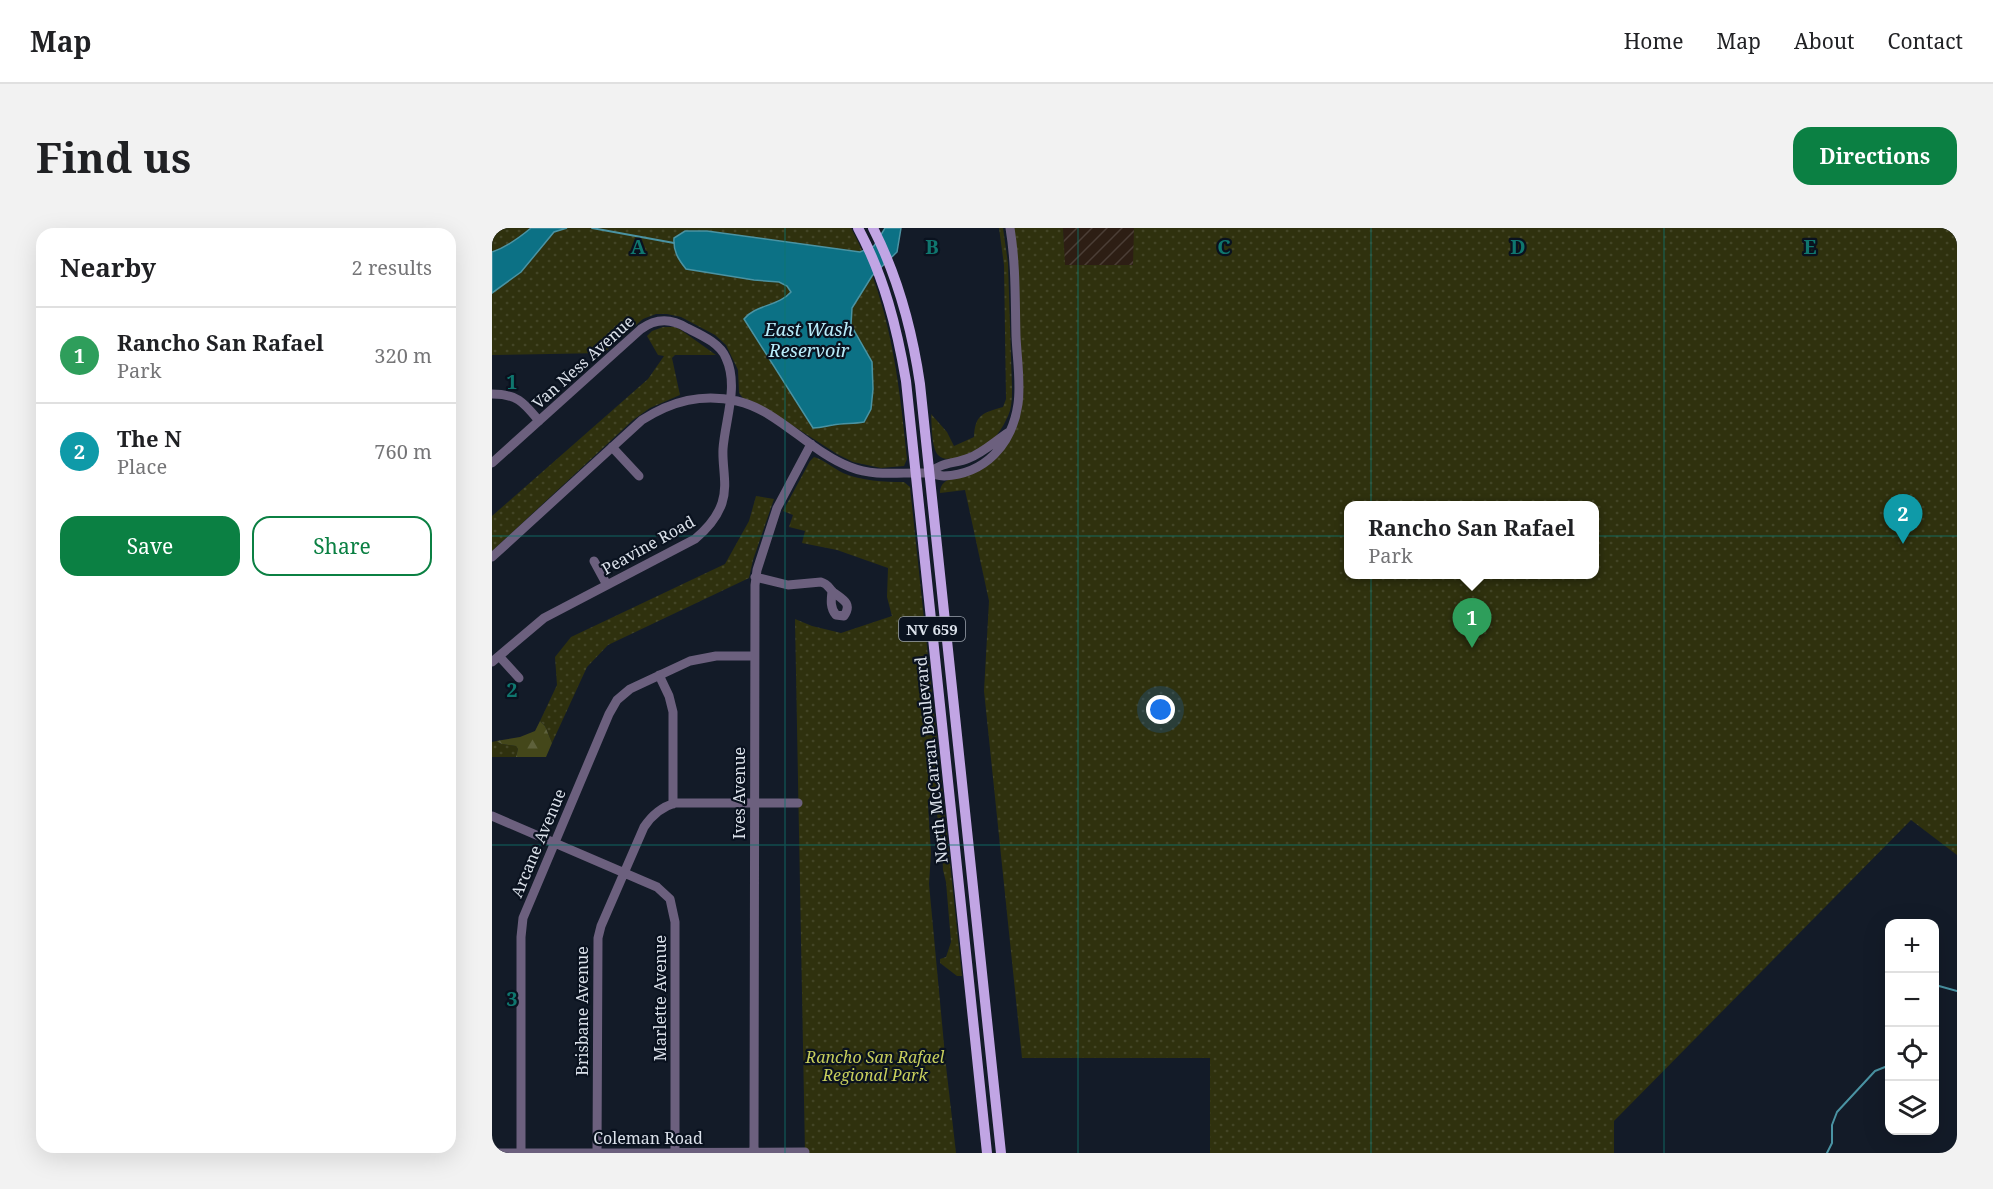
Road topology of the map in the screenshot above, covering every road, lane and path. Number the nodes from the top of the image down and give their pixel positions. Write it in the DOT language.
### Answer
graph roads {
  1 [pos="858,228"];
  2 [pos="1010,228"];
  3 [pos="873,229"];
  4 [pos="492,394"];
  5 [pos="730,399"];
  6 [pos="539,421"];
  7 [pos="811,444"];
  8 [pos="612,447"];
  9 [pos="492,463"];
  10 [pos="915,473"];
  11 [pos="929,473"];
  12 [pos="639,476"];
  13 [pos="492,557"];
  14 [pos="594,561"];
  15 [pos="755,577"];
  16 [pos="607,585"];
  17 [pos="832,591"];
  18 [pos="754,656"];
  19 [pos="496,659"];
  20 [pos="659,675"];
  21 [pos="519,678"];
  22 [pos="754,803"];
  23 [pos="798,803"];
  24 [pos="673,804"];
  25 [pos="492,816"];
  26 [pos="555,843"];
  27 [pos="970,866"];
  28 [pos="957,868"];
  29 [pos="624,872"];
  30 [pos="805,1152"];
  31 [pos="492,1153"];
  32 [pos="521,1153"];
  33 [pos="597,1153"];
  34 [pos="675,1153"];
  35 [pos="754,1153"];
  36 [pos="987,1153"];
  37 [pos="1001,1153"];
  1 -- 10 [label="main road, North McCarran Boulevard / NV 659"];
  2 -- 11 [label="street"];
  3 -- 11 [label="main road, North McCarran Boulevard / NV 659"];
  4 -- 6 [label="street"];
  5 -- 6 [label="street, Van Ness Avenue"];
  5 -- 7 [label="street"];
  5 -- 8 [label="street"];
  5 -- 16 [label="street, Peavine Road"];
  6 -- 9 [label="street, Van Ness Avenue"];
  7 -- 10 [label="street"];
  7 -- 15 [label="street, Ives Avenue"];
  8 -- 12 [label="street"];
  8 -- 13 [label="street"];
  10 -- 11 [label="street"];
  10 -- 28 [label="main road, North McCarran Boulevard / NV 659"];
  11 -- 27 [label="main road, North McCarran Boulevard / NV 659"];
  14 -- 16 [label="street"];
  15 -- 17 [label="street"];
  15 -- 18 [label="street, Ives Avenue"];
  16 -- 19 [label="street, Peavine Road"];
  18 -- 20 [label="street, Arcane Avenue"];
  18 -- 22 [label="street, Ives Avenue"];
  19 -- 21 [label="street"];
  20 -- 24 [label="street"];
  20 -- 26 [label="street, Arcane Avenue"];
  22 -- 23 [label="street"];
  22 -- 24 [label="street"];
  22 -- 35 [label="street, Ives Avenue"];
  24 -- 29 [label="street, Brisbane Avenue"];
  25 -- 26 [label="street, Marlette Avenue"];
  26 -- 29 [label="street, Marlette Avenue"];
  26 -- 32 [label="street, Arcane Avenue"];
  27 -- 28 [label="main road"];
  27 -- 37 [label="main road, North McCarran Boulevard / NV 659"];
  28 -- 36 [label="main road, North McCarran Boulevard / NV 659"];
  29 -- 33 [label="street, Brisbane Avenue"];
  29 -- 34 [label="street, Marlette Avenue"];
  30 -- 35 [label="street, Coleman Road"];
  31 -- 32 [label="street, Coleman Road"];
  32 -- 33 [label="street, Coleman Road"];
  33 -- 34 [label="street, Coleman Road"];
  34 -- 35 [label="street, Coleman Road"];
}
